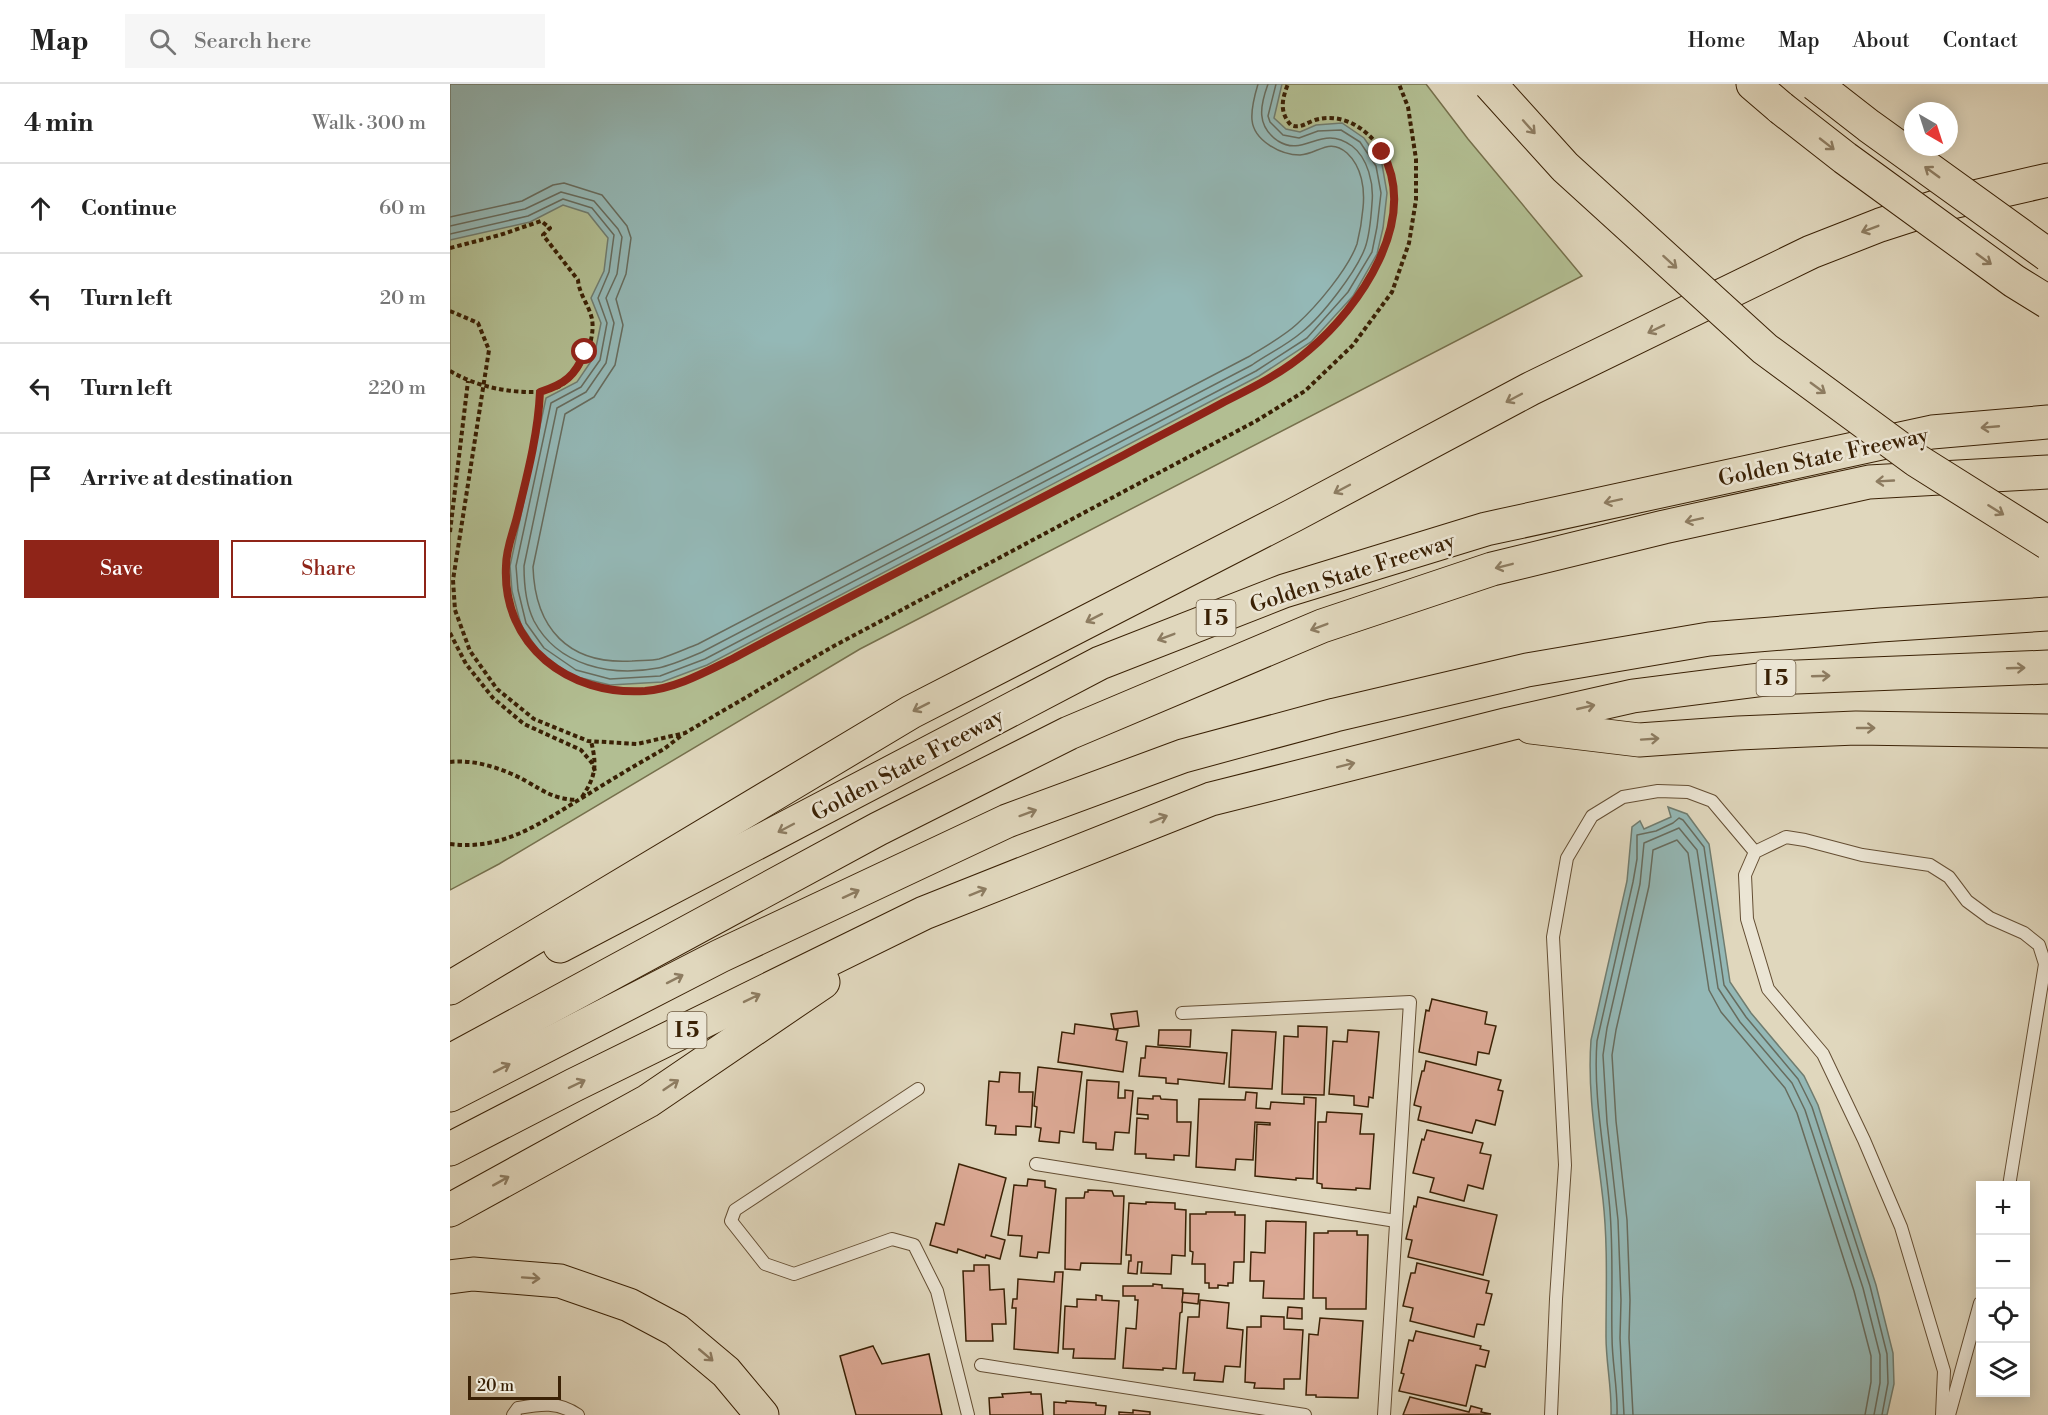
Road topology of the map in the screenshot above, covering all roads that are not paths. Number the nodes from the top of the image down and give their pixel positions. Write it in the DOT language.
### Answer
graph roads {
  1 [pos="1490,84"];
  2 [pos="1753,84"];
  3 [pos="1815,84"];
  4 [pos="2048,180"];
  5 [pos="2048,255"];
  6 [pos="2048,302"];
  7 [pos="2048,422"];
  8 [pos="2048,472"];
  9 [pos="2048,543"];
  10 [pos="2048,614"];
  11 [pos="2048,667"];
  12 [pos="1509,724"];
  13 [pos="2048,731"];
  14 [pos="1755,852"];
  15 [pos="924,913"];
  16 [pos="450,988"];
  17 [pos="450,1003"];
  18 [pos="1182,1013"];
  19 [pos="450,1061"];
  20 [pos="918,1089"];
  21 [pos="450,1095"];
  22 [pos="450,1149"];
  23 [pos="1036,1164"];
  24 [pos="2010,1181"];
  25 [pos="450,1210"];
  26 [pos="1396,1221"];
  27 [pos="450,1277"];
  28 [pos="1976,1317"];
  29 [pos="981,1365"];
  30 [pos="513,1415"];
  31 [pos="578,1415"];
  32 [pos="762,1415"];
  33 [pos="968,1415"];
  34 [pos="1305,1415"];
  35 [pos="1384,1415"];
  36 [pos="1551,1415"];
  37 [pos="1942,1415"];
  38 [pos="1949,1415"];
  1 -- 9 [label="highway, one-way, bridge"];
  2 -- 6 [label="highway, one-way, bridge"];
  5 -- 3 [label="highway, one-way, bridge"];
  4 -- 16 [label="highway, one-way"];
  7 -- 17 [label="highway, Golden State Freeway / I 5, one-way"];
  8 -- 19 [label="highway, one-way"];
  21 -- 10 [label="highway, one-way"];
  12 -- 11 [label="highway, I 5, one-way"];
  12 -- 13 [label="highway, one-way"];
  15 -- 12 [label="highway, I 5, one-way"];
  14 -- 24 [label="lane"];
  14 -- 36 [label="lane"];
  14 -- 37 [label="lane"];
  22 -- 15 [label="highway, I 5, one-way"];
  25 -- 15 [label="highway, one-way"];
  18 -- 26 [label="lane"];
  20 -- 33 [label="lane"];
  23 -- 26 [label="lane"];
  26 -- 35 [label="lane"];
  27 -- 32 [label="highway, one-way"];
  28 -- 38 [label="lane"];
  29 -- 34 [label="lane"];
  30 -- 31 [label="lane"];
}
